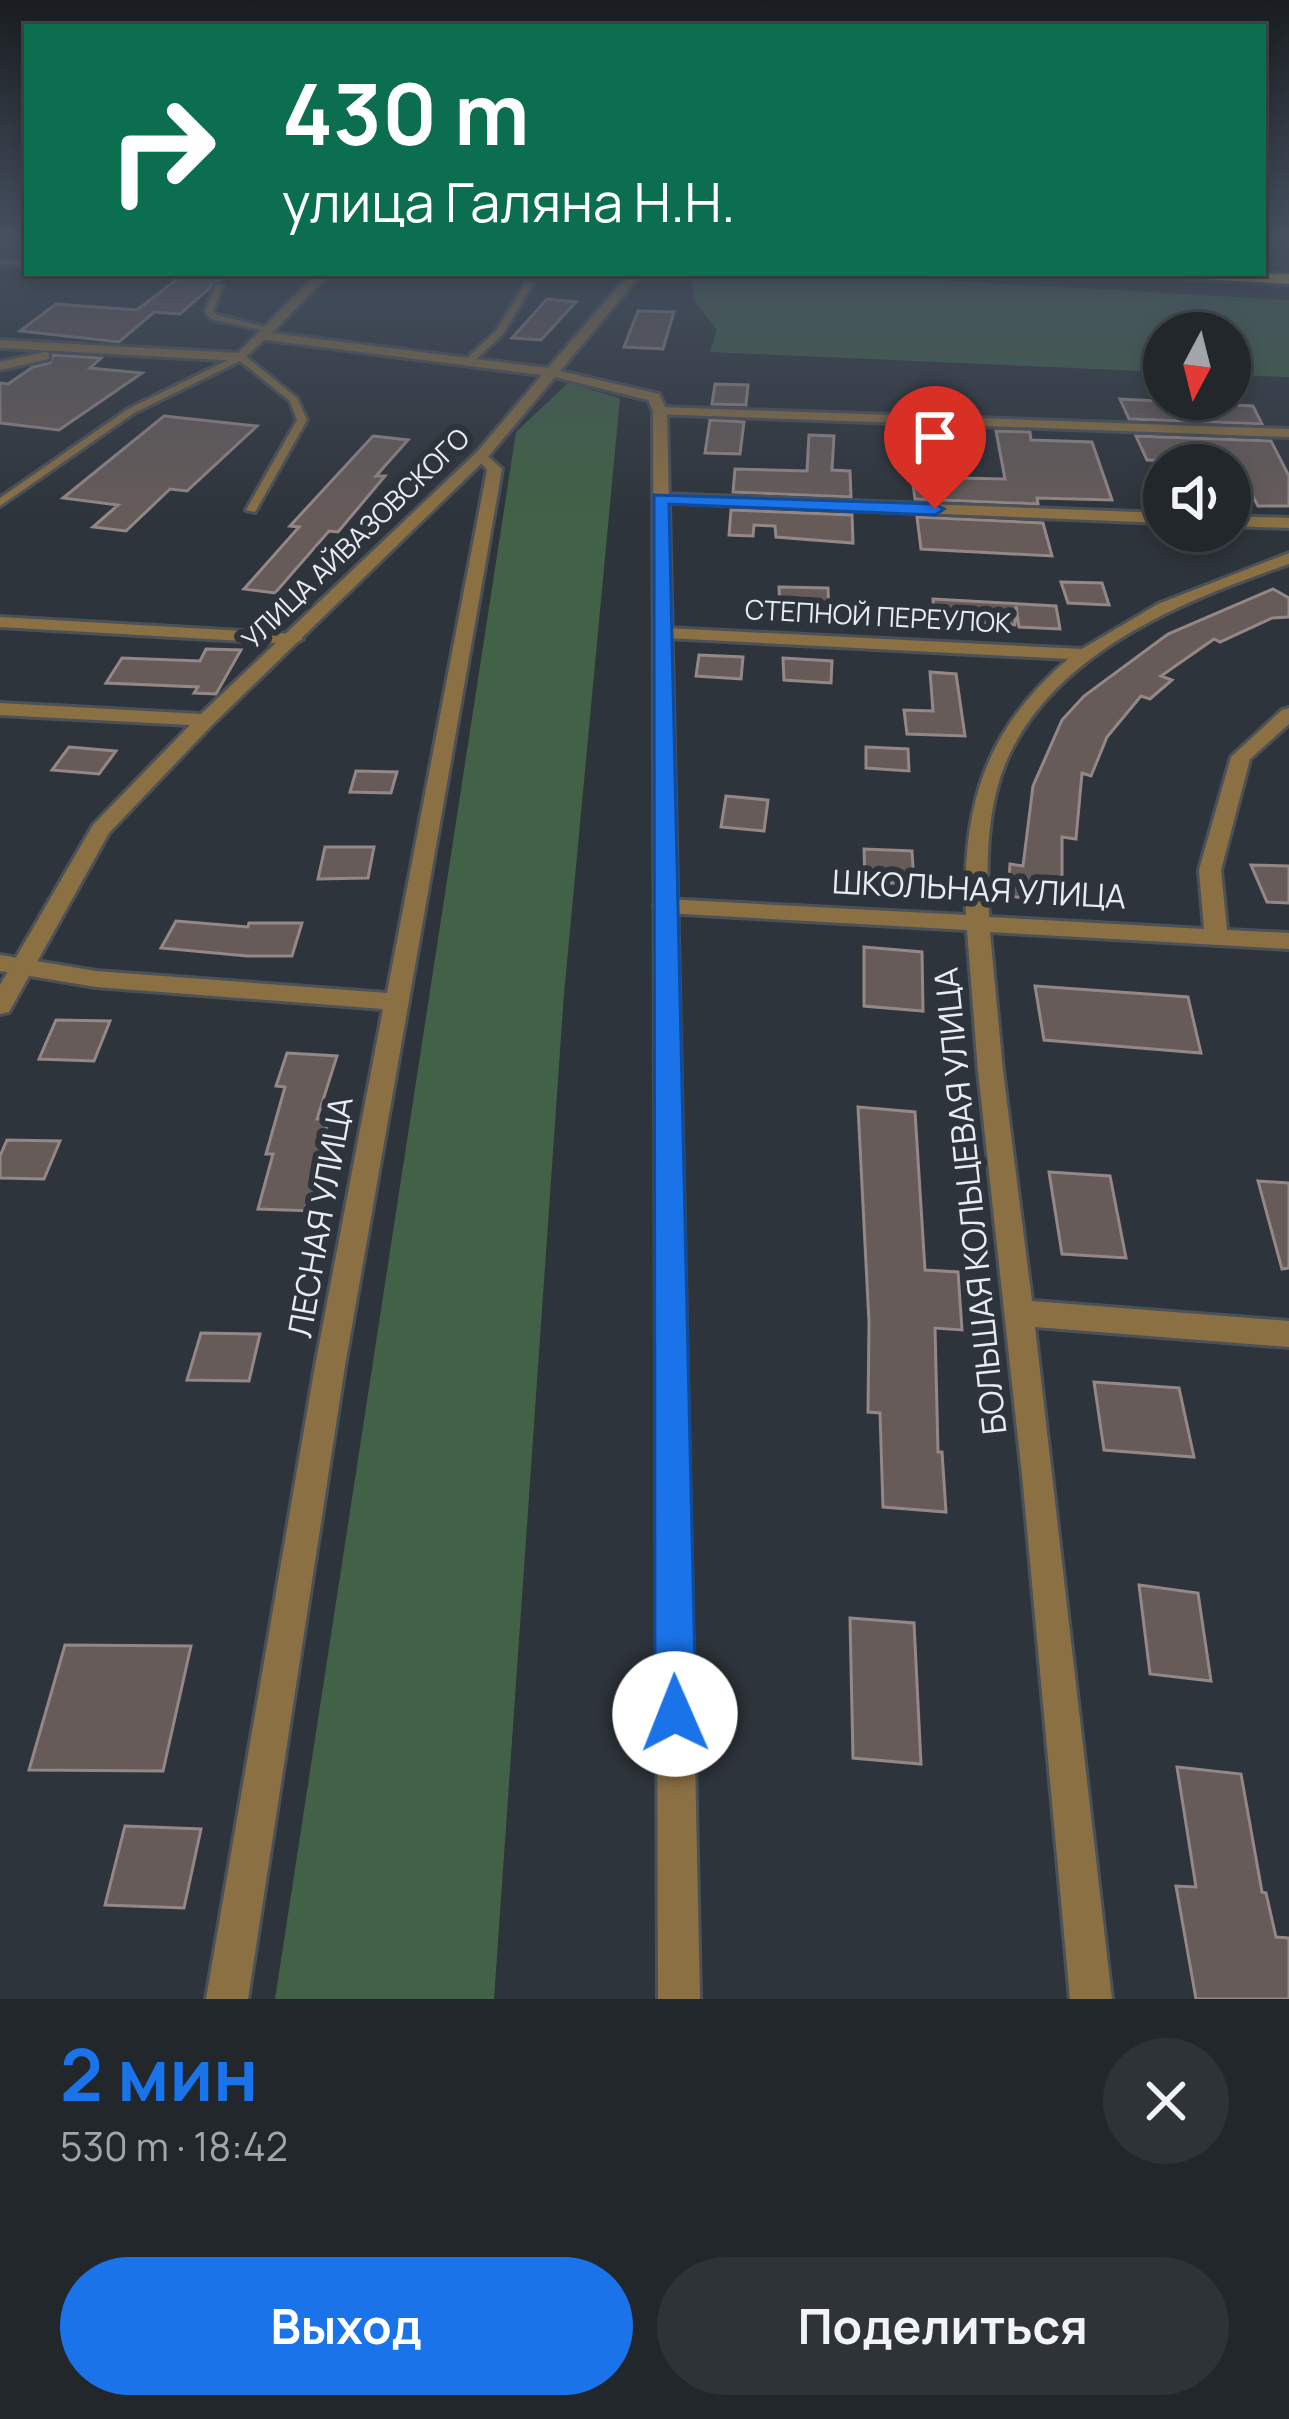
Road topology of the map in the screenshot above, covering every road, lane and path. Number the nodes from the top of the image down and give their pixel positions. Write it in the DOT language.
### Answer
graph roads {
  1 [pos="253,329"];
  2 [pos="269,329"];
  3 [pos="501,329"];
  4 [pos="590,329"];
  5 [pos="265,333"];
  6 [pos="0,344"];
  7 [pos="76,349"];
  8 [pos="242,357"];
  9 [pos="468,362"];
  10 [pos="0,366"];
  11 [pos="554,373"];
  12 [pos="660,411"];
  13 [pos="1289,433"];
  14 [pos="482,455"];
  15 [pos="661,499"];
  16 [pos="0,503"];
  17 [pos="251,510"];
  18 [pos="1143,517"];
  19 [pos="1251,522"];
  20 [pos="1289,523"];
  21 [pos="1289,558"];
  22 [pos="0,622"];
  23 [pos="666,633"];
  24 [pos="294,639"];
  25 [pos="1088,656"];
  26 [pos="0,710"];
  27 [pos="1289,714"];
  28 [pos="206,720"];
  29 [pos="665,906"];
  30 [pos="978,922"];
  31 [pos="1216,935"];
  32 [pos="1289,941"];
  33 [pos="10,964"];
  34 [pos="395,1002"];
  35 [pos="0,1006"];
  36 [pos="1019,1313"];
  37 [pos="1289,1334"];
  38 [pos="227,1999"];
  39 [pos="679,1999"];
  40 [pos="1091,1999"];
  1 -- 5 [label="lane"];
  2 -- 5 [label="street"];
  3 -- 9 [label="lane"];
  4 -- 11 [label="street, УЛИЦА АЙВАЗОВСКОГО"];
  5 -- 8 [label="street"];
  5 -- 9 [label="street"];
  6 -- 7 [label="street"];
  7 -- 8 [label="street"];
  7 -- 10 [label="street"];
  8 -- 16 [label="lane"];
  8 -- 17 [label="lane"];
  9 -- 11 [label="street"];
  11 -- 12 [label="street"];
  11 -- 14 [label="street, УЛИЦА АЙВАЗОВСКОГО"];
  12 -- 13 [label="street"];
  12 -- 15 [label="street"];
  14 -- 24 [label="street, УЛИЦА АЙВАЗОВСКОГО"];
  14 -- 34 [label="street, ЛЕСНАЯ УЛИЦА"];
  15 -- 18 [label="street"];
  15 -- 23 [label="street"];
  19 -- 20 [label="street"];
  21 -- 25 [label="street, БОЛЬШАЯ КОЛЬЦЕВАЯ УЛИЦА"];
  22 -- 24 [label="street"];
  23 -- 25 [label="street, СТЕПНОЙ ПЕРЕУЛОК"];
  23 -- 29 [label="street"];
  24 -- 28 [label="street, УЛИЦА АЙВАЗОВСКОГО"];
  25 -- 30 [label="street, БОЛЬШАЯ КОЛЬЦЕВАЯ УЛИЦА"];
  26 -- 28 [label="street"];
  27 -- 31 [label="street"];
  28 -- 33 [label="street, УЛИЦА АЙВАЗОВСКОГО"];
  29 -- 30 [label="street, ШКОЛЬНАЯ УЛИЦА"];
  29 -- 39 [label="street"];
  30 -- 31 [label="street, ШКОЛЬНАЯ УЛИЦА"];
  30 -- 36 [label="street, БОЛЬШАЯ КОЛЬЦЕВАЯ УЛИЦА"];
  31 -- 32 [label="street, ШКОЛЬНАЯ УЛИЦА"];
  33 -- 34 [label="street"];
  33 -- 35 [label="street, УЛИЦА АЙВАЗОВСКОГО"];
  34 -- 38 [label="street, ЛЕСНАЯ УЛИЦА"];
  36 -- 37 [label="street"];
  36 -- 40 [label="street, БОЛЬШАЯ КОЛЬЦЕВАЯ УЛИЦА"];
}
